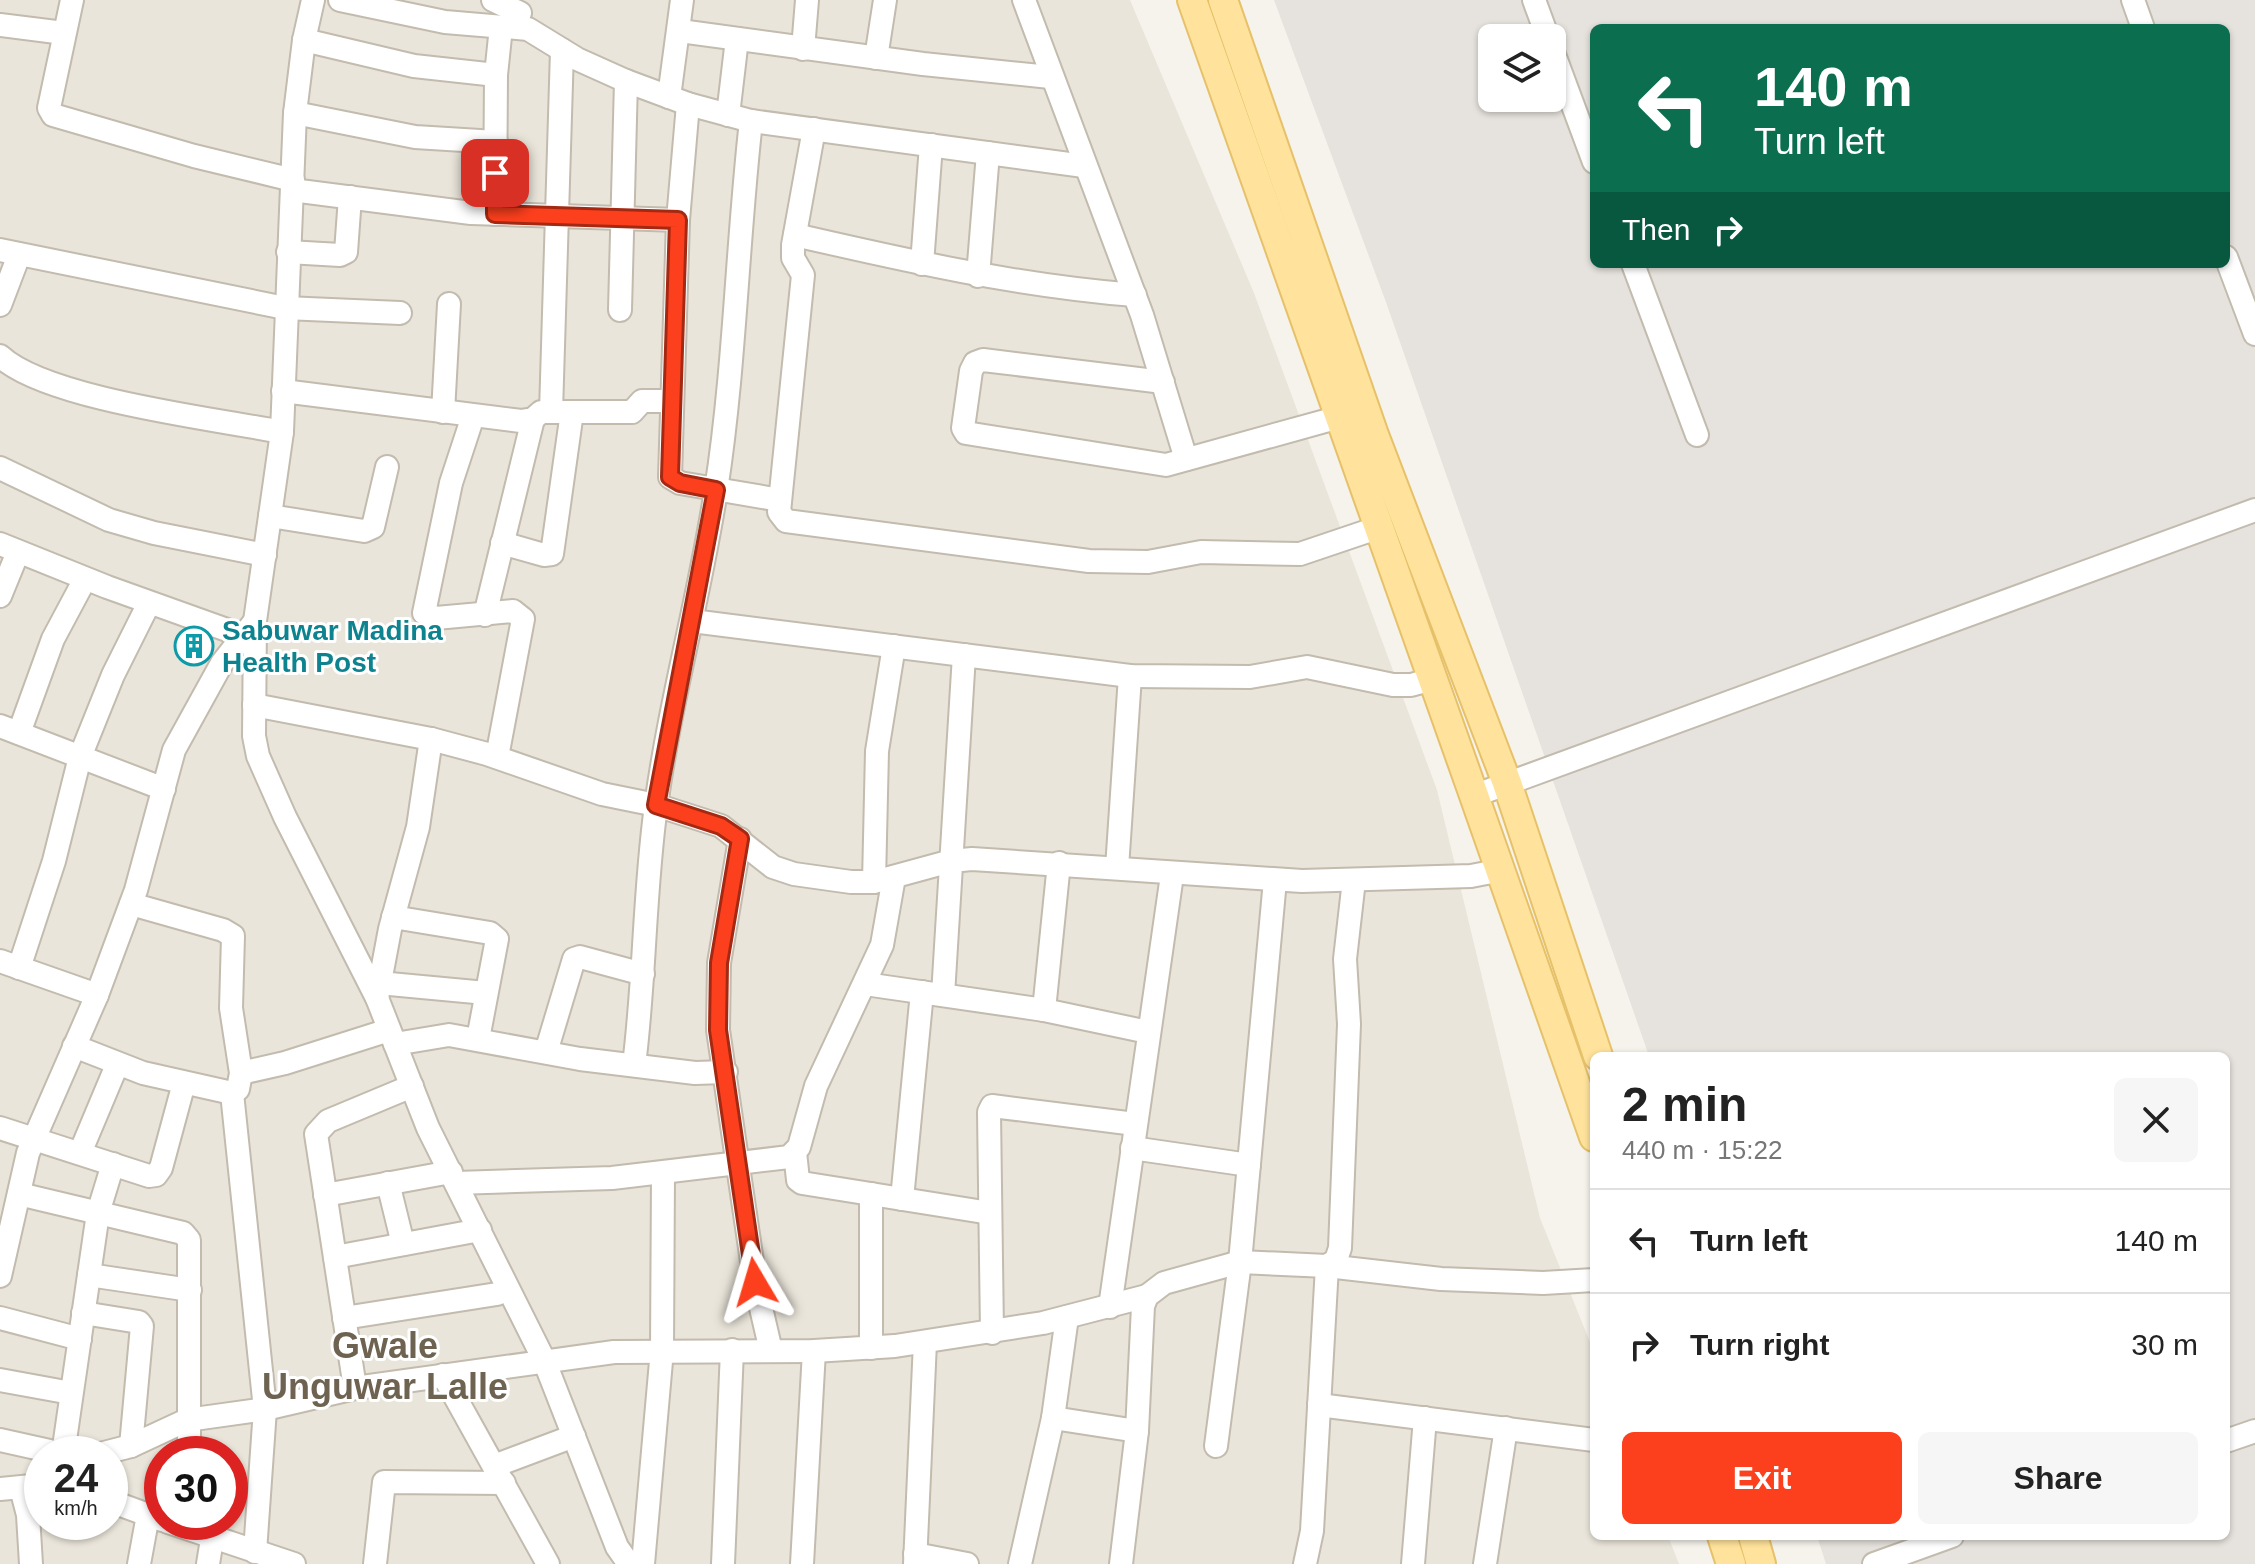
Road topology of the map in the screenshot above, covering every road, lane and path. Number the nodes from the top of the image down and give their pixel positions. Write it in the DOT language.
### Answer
graph roads {
  1 [pos="72,0"];
  2 [pos="313,0"];
  3 [pos="340,0"];
  4 [pos="493,0"];
  5 [pos="682,0"];
  6 [pos="807,0"];
  7 [pos="885,0"];
  8 [pos="1024,0"];
  9 [pos="1192,0"];
  10 [pos="1223,0"];
  11 [pos="1534,0"];
  12 [pos="2133,0"];
  13 [pos="515,17"];
  14 [pos="1543,24"];
  15 [pos="2142,24"];
  16 [pos="0,25"];
  17 [pos="680,31"];
  18 [pos="64,33"];
  19 [pos="737,39"];
  20 [pos="304,40"];
  21 [pos="803,49"];
  22 [pos="562,50"];
  23 [pos="876,58"];
  24 [pos="496,75"];
  25 [pos="1050,77"];
  26 [pos="626,81"];
  27 [pos="1566,87"];
  28 [pos="678,101"];
  29 [pos="295,113"];
  30 [pos="728,115"];
  31 [pos="751,121"];
  32 [pos="814,129"];
  33 [pos="496,142"];
  34 [pos="931,145"];
  35 [pos="1590,151"];
  36 [pos="988,153"];
  37 [pos="1084,166"];
  38 [pos="292,185"];
  39 [pos="350,197"];
  40 [pos="495,214"];
  41 [pos="559,218"];
  42 [pos="619,219"];
  43 [pos="678,220"];
  44 [pos="795,235"];
  45 [pos="288,252"];
  46 [pos="9,253"];
  47 [pos="922,264"];
  48 [pos="1634,268"];
  49 [pos="2230,268"];
  50 [pos="978,276"];
  51 [pos="1135,295"];
  52 [pos="449,304"];
  53 [pos="0,305"];
  54 [pos="285,308"];
  55 [pos="620,310"];
  56 [pos="400,313"];
  57 [pos="2255,334"];
  58 [pos="0,356"];
  59 [pos="1163,382"];
  60 [pos="283,391"];
  61 [pos="672,401"];
  62 [pos="443,412"];
  63 [pos="552,415"];
  64 [pos="473,416"];
  65 [pos="1336,418"];
  66 [pos="282,432"];
  67 [pos="1697,435"];
  68 [pos="1186,459"];
  69 [pos="387,467"];
  70 [pos="0,468"];
  71 [pos="716,490"];
  72 [pos="780,500"];
  73 [pos="2255,510"];
  74 [pos="270,516"];
  75 [pos="1377,528"];
  76 [pos="502,543"];
  77 [pos="9,548"];
  78 [pos="265,555"];
  79 [pos="85,579"];
  80 [pos="0,596"];
  81 [pos="149,603"];
  82 [pos="485,615"];
  83 [pos="692,621"];
  84 [pos="248,628"];
  85 [pos="894,646"];
  86 [pos="964,655"];
  87 [pos="1130,676"];
  88 [pos="1433,679"];
  89 [pos="254,705"];
  90 [pos="10,730"];
  91 [pos="431,739"];
  92 [pos="80,757"];
  93 [pos="497,757"];
  94 [pos="1507,783"];
  95 [pos="164,789"];
  96 [pos="1476,795"];
  97 [pos="656,805"];
  98 [pos="740,839"];
  99 [pos="951,861"];
  100 [pos="1059,863"];
  101 [pos="1117,868"];
  102 [pos="1502,870"];
  103 [pos="1172,875"];
  104 [pos="884,880"];
  105 [pos="1275,880"];
  106 [pos="1354,880"];
  107 [pos="131,904"];
  108 [pos="393,917"];
  109 [pos="9,964"];
  110 [pos="643,974"];
  111 [pos="865,984"];
  112 [pos="378,990"];
  113 [pos="486,993"];
  114 [pos="932,993"];
  115 [pos="97,995"];
  116 [pos="1044,1010"];
  117 [pos="1148,1032"];
  118 [pos="392,1037"];
  119 [pos="478,1039"];
  120 [pos="74,1046"];
  121 [pos="546,1052"];
  122 [pos="1597,1052"];
  123 [pos="117,1065"];
  124 [pos="634,1065"];
  125 [pos="726,1072"];
  126 [pos="184,1083"];
  127 [pos="236,1083"];
  128 [pos="412,1086"];
  129 [pos="1135,1124"];
  130 [pos="1590,1125"];
  131 [pos="0,1128"];
  132 [pos="35,1138"];
  133 [pos="1132,1148"];
  134 [pos="795,1152"];
  135 [pos="80,1153"];
  136 [pos="113,1164"];
  137 [pos="738,1164"];
  138 [pos="1249,1165"];
  139 [pos="663,1174"];
  140 [pos="453,1177"];
  141 [pos="388,1183"];
  142 [pos="19,1194"];
  143 [pos="871,1194"];
  144 [pos="325,1195"];
  145 [pos="902,1199"];
  146 [pos="98,1213"];
  147 [pos="990,1213"];
  148 [pos="480,1230"];
  149 [pos="403,1244"];
  150 [pos="335,1257"];
  151 [pos="1240,1262"];
  152 [pos="1327,1266"];
  153 [pos="89,1275"];
  154 [pos="0,1276"];
  155 [pos="1590,1280"];
  156 [pos="143,1283"];
  157 [pos="190,1290"];
  158 [pos="497,1294"];
  159 [pos="1147,1296"];
  160 [pos="1110,1307"];
  161 [pos="83,1313"];
  162 [pos="1067,1317"];
  163 [pos="0,1318"];
  164 [pos="344,1318"];
  165 [pos="139,1322"];
  166 [pos="992,1333"];
  167 [pos="80,1339"];
  168 [pos="925,1342"];
  169 [pos="871,1348"];
  170 [pos="662,1350"];
  171 [pos="732,1350"];
  172 [pos="771,1351"];
  173 [pos="814,1351"];
  174 [pos="544,1360"];
  175 [pos="443,1375"];
  176 [pos="0,1380"];
  177 [pos="355,1388"];
  178 [pos="71,1393"];
  179 [pos="1319,1405"];
  180 [pos="265,1409"];
  181 [pos="1053,1418"];
  182 [pos="1425,1418"];
  183 [pos="187,1420"];
  184 [pos="1506,1428"];
  185 [pos="1137,1431"];
  186 [pos="2255,1431"];
  187 [pos="65,1436"];
  188 [pos="188,1436"];
  189 [pos="574,1436"];
  190 [pos="1590,1439"];
  191 [pos="0,1440"];
  192 [pos="2230,1440"];
  193 [pos="24,1445"];
  194 [pos="131,1446"];
  195 [pos="1216,1446"];
  196 [pos="128,1447"];
  197 [pos="499,1475"];
  198 [pos="21,1487"];
  199 [pos="155,1540"];
  200 [pos="212,1540"];
  201 [pos="215,1540"];
  202 [pos="1723,1540"];
  203 [pos="1754,1540"];
  204 [pos="1941,1540"];
  205 [pos="255,1552"];
  206 [pos="915,1559"];
  207 [pos="283,1563"];
  208 [pos="31,1564"];
  209 [pos="139,1564"];
  210 [pos="208,1564"];
  211 [pos="375,1564"];
  212 [pos="548,1564"];
  213 [pos="629,1564"];
  214 [pos="643,1564"];
  215 [pos="723,1564"];
  216 [pos="802,1564"];
  217 [pos="967,1564"];
  218 [pos="1020,1564"];
  219 [pos="1121,1564"];
  220 [pos="1305,1564"];
  221 [pos="1413,1564"];
  222 [pos="1485,1564"];
  223 [pos="1731,1564"];
  224 [pos="1761,1564"];
  225 [pos="1874,1564"];
  1 -- 18 [label="street"];
  2 -- 20 [label="street"];
  3 -- 13 [label="street"];
  4 -- 13 [label="street"];
  5 -- 17 [label="street"];
  6 -- 21 [label="street"];
  7 -- 23 [label="street"];
  8 -- 25 [label="street"];
  9 -- 65 [label="main road"];
  10 -- 94 [label="main road"];
  11 -- 14 [label="street"];
  12 -- 15 [label="street"];
  13 -- 22 [label="street"];
  13 -- 24 [label="street"];
  16 -- 18 [label="street"];
  17 -- 19 [label="street"];
  17 -- 28 [label="street"];
  18 -- 38 [label="street"];
  19 -- 21 [label="street"];
  19 -- 30 [label="street"];
  20 -- 24 [label="street"];
  20 -- 29 [label="street"];
  21 -- 23 [label="street"];
  22 -- 26 [label="street"];
  22 -- 41 [label="street"];
  23 -- 25 [label="street"];
  24 -- 33 [label="street"];
  25 -- 37 [label="street"];
  26 -- 28 [label="street"];
  26 -- 42 [label="street"];
  27 -- 35 [label="street"];
  28 -- 30 [label="street"];
  28 -- 43 [label="street"];
  29 -- 33 [label="street"];
  29 -- 38 [label="street"];
  30 -- 31 [label="street"];
  31 -- 32 [label="street"];
  31 -- 71 [label="street"];
  32 -- 34 [label="street"];
  32 -- 44 [label="street"];
  33 -- 40 [label="street"];
  34 -- 36 [label="street"];
  34 -- 47 [label="street"];
  36 -- 37 [label="street"];
  36 -- 50 [label="street"];
  37 -- 51 [label="street"];
  38 -- 39 [label="street"];
  38 -- 45 [label="street"];
  39 -- 40 [label="street"];
  39 -- 45 [label="street"];
  40 -- 41 [label="street"];
  41 -- 42 [label="street"];
  41 -- 63 [label="street"];
  42 -- 43 [label="street"];
  42 -- 55 [label="street"];
  43 -- 61 [label="street"];
  44 -- 47 [label="street"];
  44 -- 72 [label="street"];
  45 -- 54 [label="street"];
  46 -- 53 [label="street"];
  46 -- 54 [label="street"];
  47 -- 50 [label="street"];
  48 -- 67 [label="street"];
  49 -- 57 [label="street"];
  50 -- 51 [label="street"];
  51 -- 59 [label="street"];
  52 -- 62 [label="street"];
  54 -- 56 [label="street"];
  54 -- 60 [label="street"];
  58 -- 66 [label="street"];
  59 -- 68 [label="street"];
  59 -- 68 [label="street"];
  60 -- 62 [label="street"];
  60 -- 66 [label="street"];
  61 -- 63 [label="street"];
  61 -- 71 [label="street"];
  62 -- 64 [label="street"];
  63 -- 64 [label="street"];
  63 -- 76 [label="street"];
  63 -- 76 [label="street"];
  64 -- 82 [label="street"];
  65 -- 68 [label="street"];
  65 -- 75 [label="main road"];
  66 -- 74 [label="street"];
  69 -- 74 [label="street"];
  70 -- 78 [label="street"];
  71 -- 72 [label="street"];
  71 -- 83 [label="street"];
  72 -- 75 [label="street"];
  73 -- 94 [label="street"];
  74 -- 78 [label="street"];
  75 -- 88 [label="main road"];
  76 -- 82 [label="street"];
  77 -- 79 [label="street"];
  77 -- 80 [label="street"];
  78 -- 84 [label="street"];
  79 -- 81 [label="street"];
  79 -- 90 [label="street"];
  81 -- 84 [label="street"];
  81 -- 92 [label="street"];
  82 -- 93 [label="street"];
  83 -- 85 [label="street"];
  83 -- 97 [label="street"];
  84 -- 89 [label="street"];
  84 -- 95 [label="street"];
  85 -- 86 [label="street"];
  85 -- 104 [label="street"];
  86 -- 87 [label="street"];
  86 -- 99 [label="street"];
  87 -- 88 [label="street"];
  87 -- 101 [label="street"];
  88 -- 96 [label="main road"];
  89 -- 91 [label="street"];
  89 -- 112 [label="street"];
  90 -- 92 [label="street"];
  91 -- 93 [label="street"];
  91 -- 108 [label="street"];
  92 -- 95 [label="street"];
  92 -- 109 [label="street"];
  93 -- 97 [label="street"];
  94 -- 96 [label="street"];
  94 -- 122 [label="main road"];
  95 -- 107 [label="street"];
  96 -- 102 [label="main road"];
  97 -- 98 [label="street"];
  97 -- 110 [label="street"];
  98 -- 104 [label="street"];
  98 -- 125 [label="street"];
  99 -- 100 [label="street"];
  99 -- 104 [label="street"];
  99 -- 114 [label="street"];
  100 -- 101 [label="street"];
  100 -- 116 [label="street"];
  101 -- 103 [label="street"];
  102 -- 106 [label="street"];
  102 -- 130 [label="main road"];
  103 -- 105 [label="street"];
  103 -- 117 [label="street"];
  104 -- 111 [label="street"];
  105 -- 106 [label="street"];
  105 -- 138 [label="street"];
  106 -- 152 [label="street"];
  107 -- 115 [label="street"];
  107 -- 127 [label="street"];
  108 -- 112 [label="street"];
  108 -- 113 [label="street"];
  109 -- 115 [label="street"];
  110 -- 121 [label="street"];
  110 -- 124 [label="street"];
  111 -- 114 [label="street"];
  111 -- 134 [label="street"];
  112 -- 113 [label="street"];
  112 -- 118 [label="street"];
  113 -- 119 [label="street"];
  114 -- 116 [label="street"];
  114 -- 145 [label="street"];
  115 -- 120 [label="street"];
  116 -- 117 [label="street"];
  117 -- 129 [label="street"];
  118 -- 119 [label="street"];
  118 -- 127 [label="street"];
  118 -- 128 [label="street"];
  119 -- 121 [label="street"];
  120 -- 123 [label="street"];
  120 -- 132 [label="street"];
  121 -- 124 [label="street"];
  123 -- 126 [label="street"];
  123 -- 135 [label="street"];
  124 -- 125 [label="street"];
  125 -- 137 [label="street"];
  126 -- 127 [label="street"];
  126 -- 136 [label="street"];
  127 -- 180 [label="street"];
  128 -- 140 [label="street"];
  128 -- 144 [label="street"];
  129 -- 133 [label="street"];
  129 -- 147 [label="street"];
  131 -- 132 [label="street"];
  132 -- 135 [label="street"];
  132 -- 142 [label="street"];
  133 -- 138 [label="street"];
  133 -- 160 [label="street"];
  134 -- 137 [label="street"];
  134 -- 143 [label="street"];
  135 -- 136 [label="street"];
  136 -- 146 [label="street"];
  137 -- 139 [label="street"];
  137 -- 172 [label="street"];
  138 -- 151 [label="street"];
  139 -- 140 [label="street"];
  139 -- 170 [label="street"];
  140 -- 141 [label="street"];
  140 -- 148 [label="street"];
  141 -- 144 [label="street"];
  141 -- 149 [label="street"];
  142 -- 146 [label="street"];
  142 -- 154 [label="street"];
  143 -- 145 [label="street"];
  143 -- 169 [label="street"];
  144 -- 150 [label="street"];
  145 -- 147 [label="street"];
  146 -- 153 [label="street"];
  146 -- 157 [label="street"];
  147 -- 166 [label="street"];
  148 -- 149 [label="street"];
  148 -- 174 [label="street"];
  149 -- 150 [label="street"];
  150 -- 164 [label="street"];
  151 -- 152 [label="street"];
  151 -- 159 [label="street"];
  151 -- 195 [label="street"];
  152 -- 155 [label="street"];
  152 -- 179 [label="street"];
  153 -- 156 [label="street"];
  153 -- 161 [label="street"];
  156 -- 157 [label="street"];
  156 -- 165 [label="street"];
  157 -- 183 [label="street"];
  158 -- 164 [label="street"];
  159 -- 160 [label="street"];
  159 -- 185 [label="street"];
  160 -- 162 [label="street"];
  161 -- 165 [label="street"];
  161 -- 167 [label="street"];
  162 -- 166 [label="street"];
  162 -- 181 [label="street"];
  163 -- 167 [label="street"];
  164 -- 177 [label="street"];
  165 -- 194 [label="street"];
  166 -- 168 [label="street"];
  167 -- 178 [label="street"];
  168 -- 169 [label="street"];
  168 -- 206 [label="street"];
  169 -- 173 [label="street"];
  170 -- 171 [label="street"];
  170 -- 174 [label="street"];
  170 -- 214 [label="street"];
  171 -- 172 [label="street"];
  171 -- 215 [label="street"];
  172 -- 173 [label="street"];
  173 -- 216 [label="street"];
  174 -- 175 [label="street"];
  174 -- 189 [label="street"];
  175 -- 177 [label="street"];
  175 -- 197 [label="street"];
  176 -- 178 [label="street"];
  177 -- 180 [label="street"];
  178 -- 187 [label="street"];
  179 -- 182 [label="street"];
  179 -- 220 [label="street"];
  180 -- 183 [label="street"];
  180 -- 205 [label="street"];
  181 -- 185 [label="street"];
  181 -- 218 [label="street"];
  182 -- 184 [label="street"];
  182 -- 221 [label="street"];
  183 -- 188 [label="street"];
  183 -- 194 [label="street"];
  184 -- 190 [label="street"];
  184 -- 222 [label="street"];
  185 -- 219 [label="street"];
  186 -- 192 [label="street"];
  189 -- 197 [label="street"];
  189 -- 213 [label="street"];
  191 -- 193 [label="street"];
  194 -- 196 [label="street"];
  197 -- 211 [label="street"];
  197 -- 212 [label="street"];
  198 -- 208 [label="street"];
  199 -- 209 [label="street"];
  200 -- 210 [label="street"];
  201 -- 205 [label="street"];
  202 -- 223 [label="main road"];
  203 -- 224 [label="main road"];
  204 -- 225 [label="street"];
  205 -- 207 [label="street"];
  206 -- 217 [label="street"];
}
